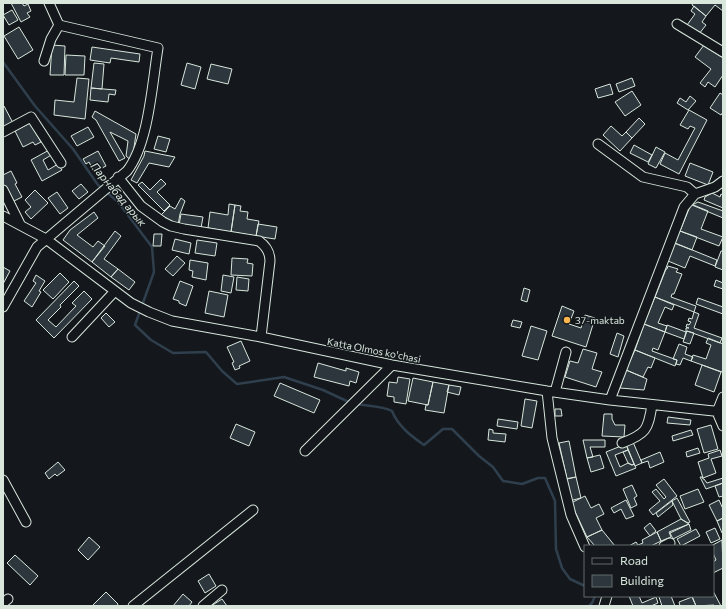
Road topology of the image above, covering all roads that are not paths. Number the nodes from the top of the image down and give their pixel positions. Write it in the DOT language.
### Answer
graph roads {
  1 [pos="49,3"];
  2 [pos="677,24"];
  3 [pos="59,25"];
  4 [pos="723,52"];
  5 [pos="44,61"];
  6 [pos="3,132"];
  7 [pos="598,144"];
  8 [pos="61,163"];
  9 [pos="118,178"];
  10 [pos="723,182"];
  11 [pos="3,190"];
  12 [pos="695,194"];
  13 [pos="3,216"];
  14 [pos="20,224"];
  15 [pos="46,239"];
  16 [pos="115,291"];
  17 [pos="3,307"];
  18 [pos="72,337"];
  19 [pos="261,338"];
  20 [pos="566,352"];
  21 [pos="392,365"];
  22 [pos="551,392"];
  23 [pos="723,397"];
  24 [pos="610,400"];
  25 [pos="652,405"];
  26 [pos="720,412"];
  27 [pos="723,426"];
  28 [pos="622,443"];
  29 [pos="305,451"];
  30 [pos="3,480"];
  31 [pos="253,510"];
  32 [pos="26,522"];
  33 [pos="584,545"];
  34 [pos="222,590"];
  35 [pos="133,606"];
  36 [pos="204,606"];
  1 -- 3 [label="street"];
  2 -- 4 [label="street"];
  3 -- 5 [label="street"];
  3 -- 9 [label="street"];
  6 -- 8 [label="street"];
  7 -- 12 [label="street"];
  9 -- 15 [label="street"];
  9 -- 19 [label="street"];
  10 -- 12 [label="street"];
  11 -- 14 [label="street"];
  12 -- 24 [label="street"];
  13 -- 14 [label="street, Katta Olmos ko'chasi"];
  14 -- 15 [label="street, Katta Olmos ko'chasi"];
  15 -- 16 [label="street, Katta Olmos ko'chasi"];
  15 -- 17 [label="street"];
  16 -- 18 [label="street"];
  16 -- 19 [label="street, Katta Olmos ko'chasi"];
  19 -- 21 [label="street, Katta Olmos ko'chasi"];
  20 -- 22 [label="street"];
  21 -- 22 [label="street, Katta Olmos ko'chasi"];
  21 -- 29 [label="street"];
  22 -- 24 [label="street, Katta Olmos ko'chasi"];
  22 -- 33 [label="street"];
  23 -- 26 [label="street"];
  24 -- 25 [label="street, Katta Olmos ko'chasi"];
  25 -- 26 [label="street, Katta Olmos ko'chasi"];
  25 -- 28 [label="street"];
  26 -- 27 [label="street"];
  30 -- 32 [label="street"];
  31 -- 35 [label="street"];
  34 -- 36 [label="street"];
}
